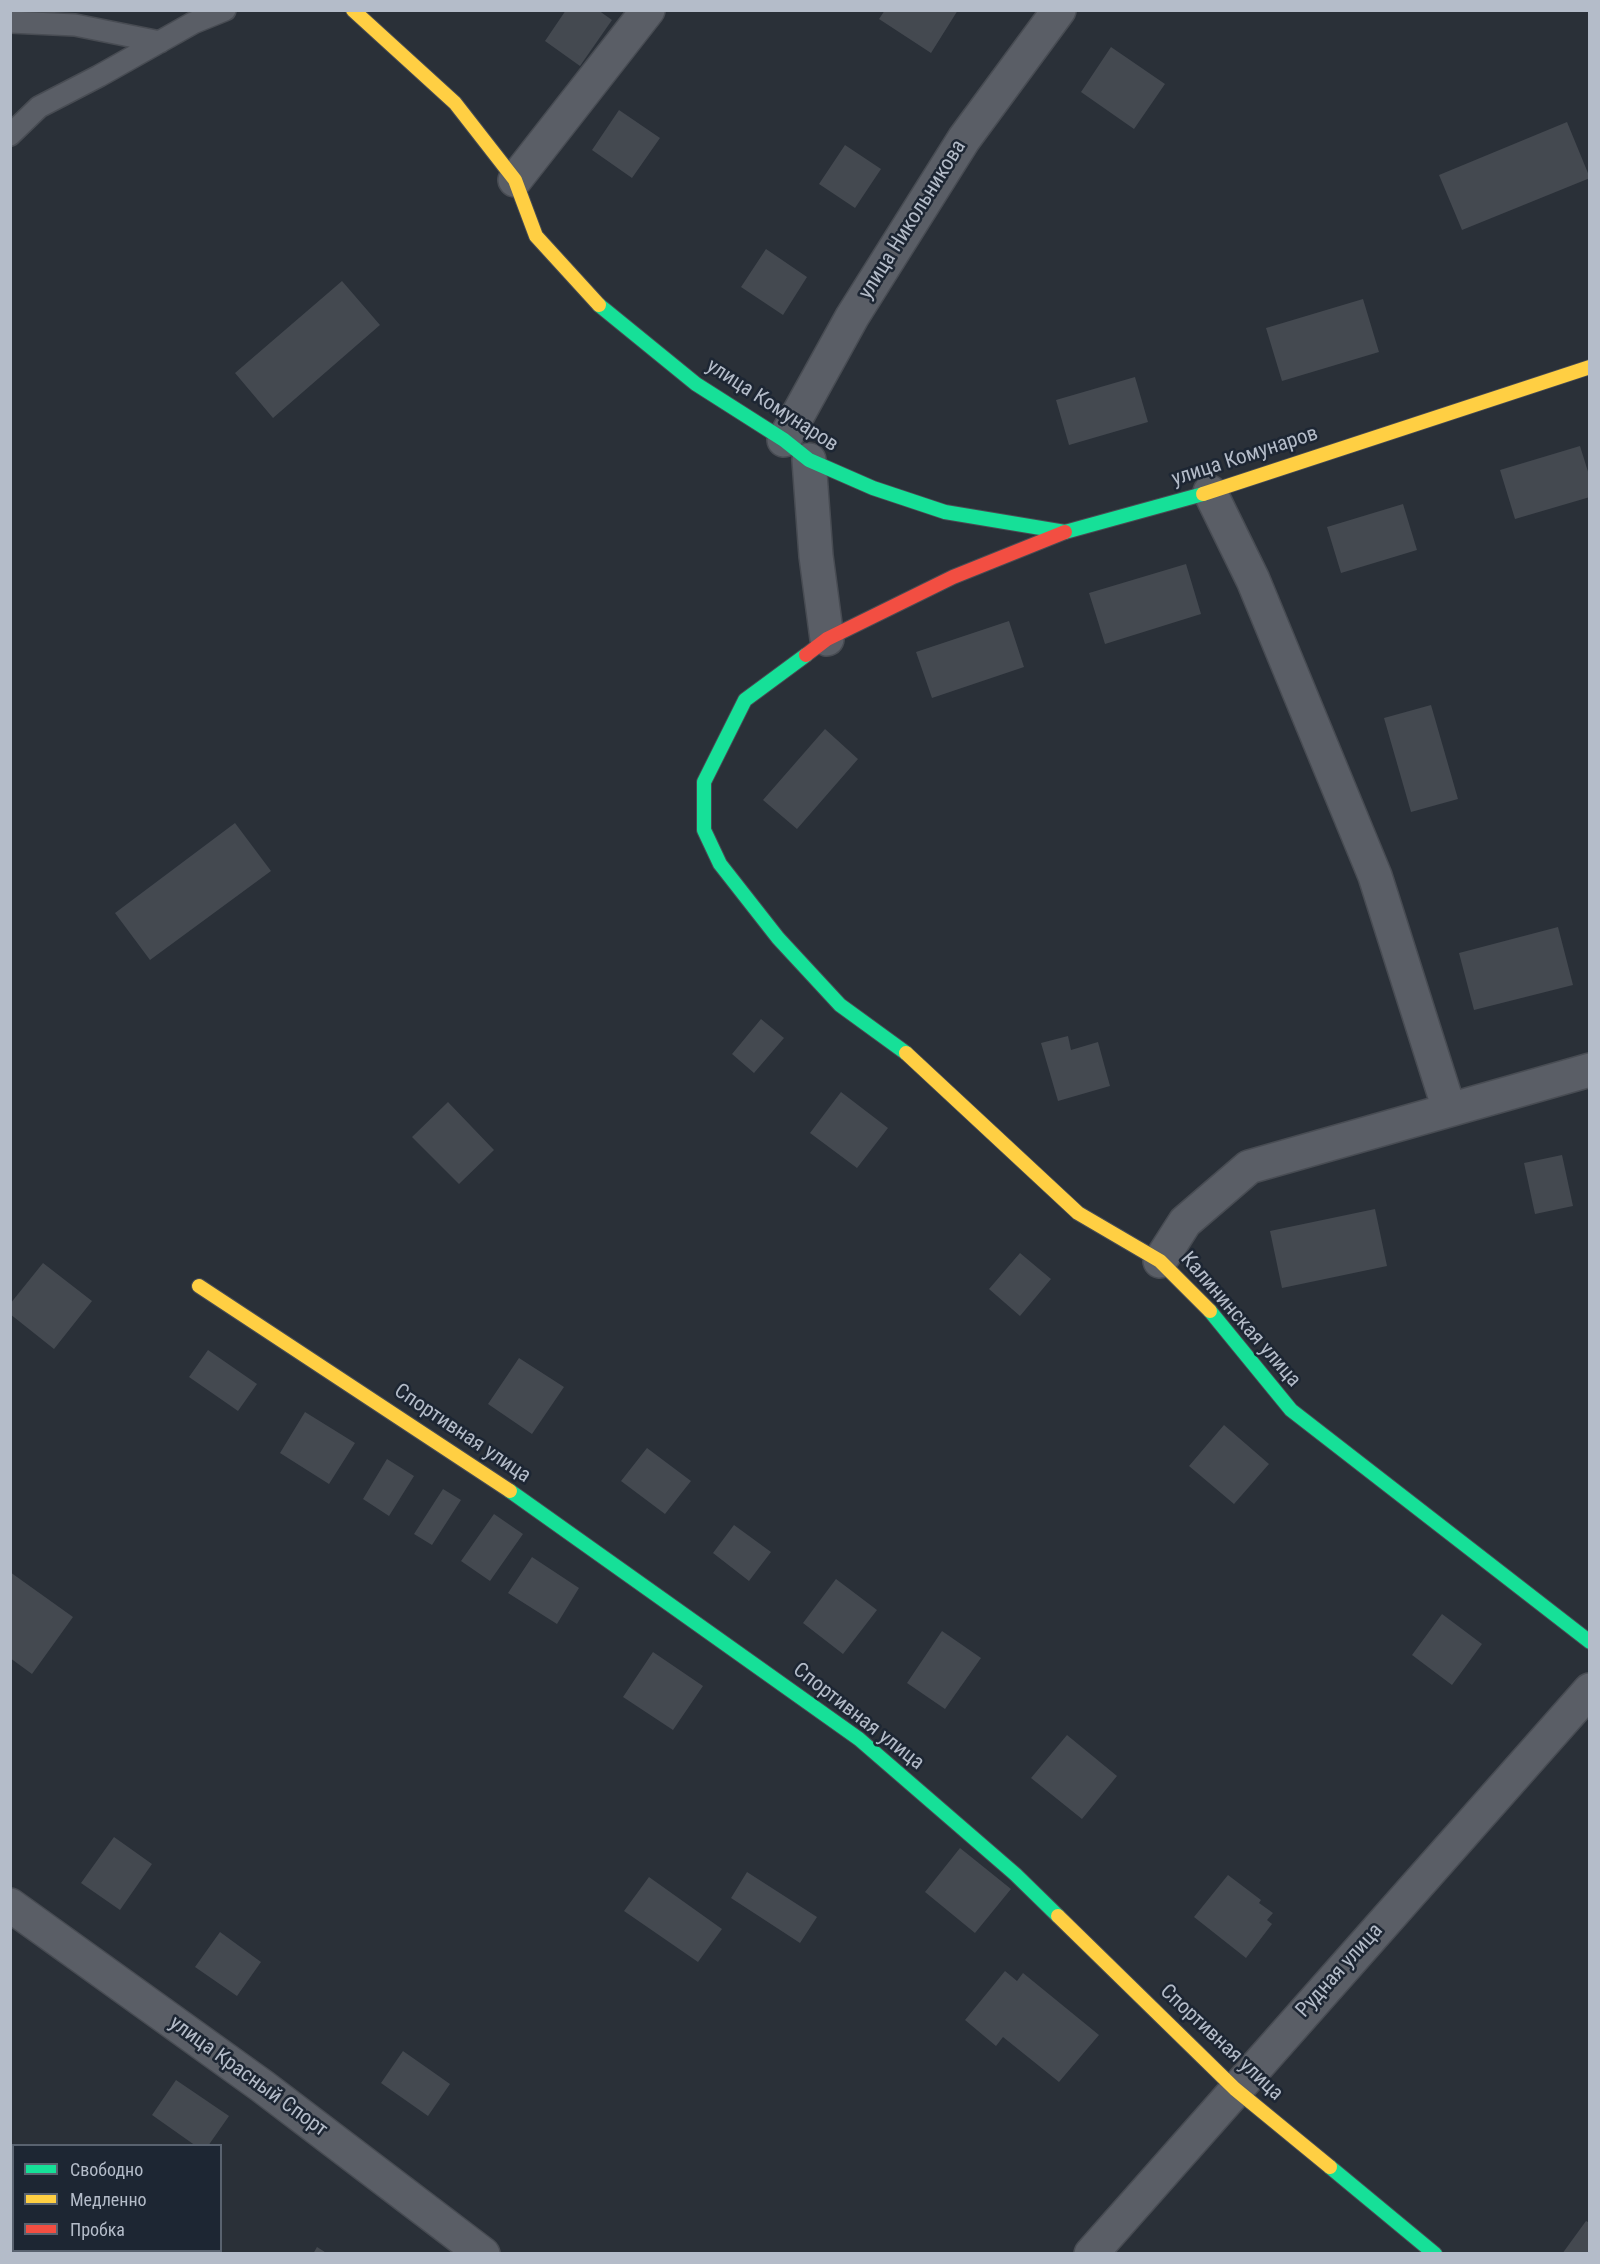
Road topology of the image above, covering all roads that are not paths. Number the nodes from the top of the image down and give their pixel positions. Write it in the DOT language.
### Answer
graph roads {
  1 [pos="225,10"];
  2 [pos="353,10"];
  3 [pos="648,10"];
  4 [pos="1059,10"];
  5 [pos="10,22"];
  6 [pos="160,42"];
  7 [pos="10,135"];
  8 [pos="515,180"];
  9 [pos="1590,367"];
  10 [pos="784,440"];
  11 [pos="809,460"];
  12 [pos="1210,492"];
  13 [pos="1065,532"];
  14 [pos="827,639"];
  15 [pos="1590,1070"];
  16 [pos="1449,1109"];
  17 [pos="1160,1261"];
  18 [pos="199,1286"];
  19 [pos="1590,1642"];
  20 [pos="1590,1690"];
  21 [pos="10,1905"];
  22 [pos="1235,2089"];
  23 [pos="483,2253"];
  24 [pos="1091,2253"];
  25 [pos="1435,2253"];
  1 -- 6 [label="lane"];
  2 -- 8 [label="street, улица Комунаров"];
  3 -- 8 [label="street"];
  4 -- 10 [label="street, улица Никольникова"];
  5 -- 6 [label="lane"];
  6 -- 7 [label="lane"];
  8 -- 10 [label="street, улица Комунаров"];
  9 -- 12 [label="street, улица Комунаров"];
  10 -- 11 [label="street, улица Комунаров"];
  11 -- 13 [label="street, улица Комунаров"];
  11 -- 14 [label="street"];
  12 -- 13 [label="street, улица Комунаров"];
  12 -- 16 [label="street"];
  13 -- 14 [label="street"];
  14 -- 17 [label="street, Калининская улица"];
  15 -- 16 [label="street"];
  16 -- 17 [label="street"];
  17 -- 19 [label="street, Калининская улица"];
  18 -- 22 [label="street, Спортивная улица"];
  20 -- 22 [label="street, Рудная улица"];
  21 -- 23 [label="street, улица Красный Спорт"];
  22 -- 24 [label="street, Рудная улица"];
  22 -- 25 [label="street, Спортивная улица"];
}
